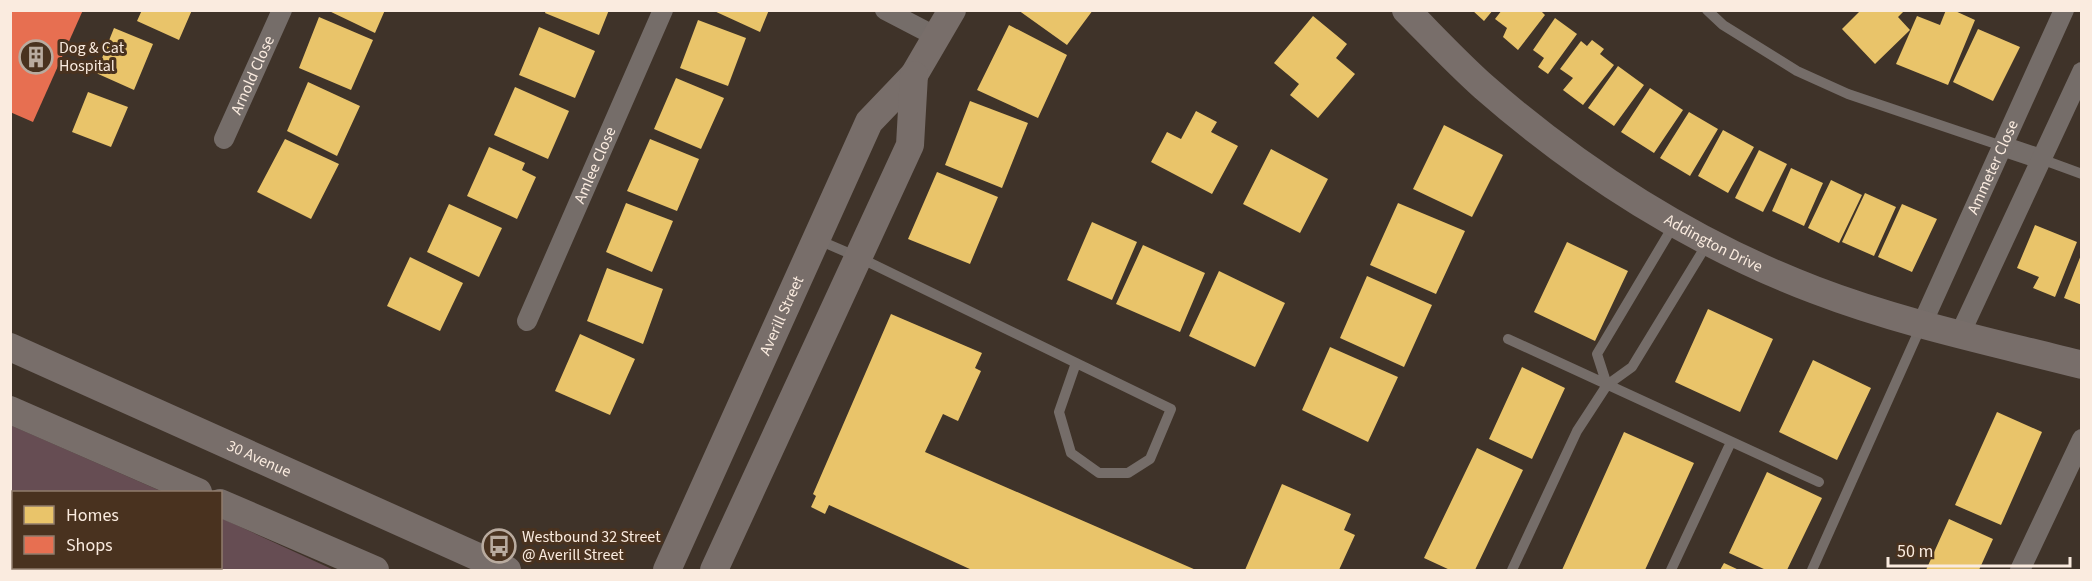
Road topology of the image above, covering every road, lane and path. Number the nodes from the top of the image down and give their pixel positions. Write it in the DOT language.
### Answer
graph roads {
  1 [pos="282,10"];
  2 [pos="663,10"];
  3 [pos="885,10"];
  4 [pos="952,10"];
  5 [pos="1406,10"];
  6 [pos="2064,10"];
  7 [pos="1712,11"];
  8 [pos="935,36"];
  9 [pos="2082,72"];
  10 [pos="914,75"];
  11 [pos="224,139"];
  12 [pos="2002,146"];
  13 [pos="2041,159"];
  14 [pos="2082,174"];
  15 [pos="1675,223"];
  16 [pos="816,239"];
  17 [pos="1708,241"];
  18 [pos="858,257"];
  19 [pos="527,321"];
  20 [pos="1922,324"];
  21 [pos="1960,334"];
  22 [pos="1508,339"];
  23 [pos="10,347"];
  24 [pos="1076,363"];
  25 [pos="2082,365"];
  26 [pos="1607,385"];
  27 [pos="10,410"];
  28 [pos="2082,439"];
  29 [pos="1731,442"];
  30 [pos="1819,482"];
  31 [pos="196,491"];
  32 [pos="222,503"];
  33 [pos="375,570"];
  34 [pos="507,570"];
  35 [pos="667,570"];
  36 [pos="714,570"];
  37 [pos="1512,570"];
  38 [pos="1671,570"];
  39 [pos="1812,570"];
  40 [pos="2020,570"];
  1 -- 11 [label="street, Arnold Close"];
  2 -- 19 [label="street, Amlee Close"];
  3 -- 8 [label="street"];
  4 -- 8 [label="street, Averill Street"];
  5 -- 15 [label="street, Addington Drive"];
  6 -- 12 [label="street, Ammeter Close"];
  7 -- 12 [label="lane"];
  8 -- 10 [label="street, Averill Street"];
  9 -- 13 [label="street"];
  10 -- 16 [label="street, Averill Street"];
  10 -- 18 [label="street, Averill Street"];
  12 -- 13 [label="street"];
  12 -- 20 [label="street, Ammeter Close"];
  13 -- 14 [label="lane"];
  13 -- 21 [label="street"];
  15 -- 17 [label="street, Addington Drive"];
  15 -- 26 [label="lane"];
  16 -- 18 [label="lane"];
  16 -- 35 [label="street, Averill Street"];
  17 -- 20 [label="street, Addington Drive"];
  17 -- 26 [label="lane"];
  18 -- 24 [label="lane"];
  18 -- 36 [label="street, Averill Street"];
  20 -- 21 [label="street, Addington Drive"];
  20 -- 39 [label="lane"];
  21 -- 25 [label="street, Addington Drive"];
  22 -- 26 [label="lane"];
  23 -- 34 [label="street, 30 Avenue"];
  24 -- 24 [label="lane"];
  26 -- 29 [label="lane"];
  26 -- 37 [label="lane"];
  27 -- 31 [label="street"];
  28 -- 40 [label="street"];
  29 -- 30 [label="lane"];
  29 -- 38 [label="lane"];
  32 -- 33 [label="street"];
}
